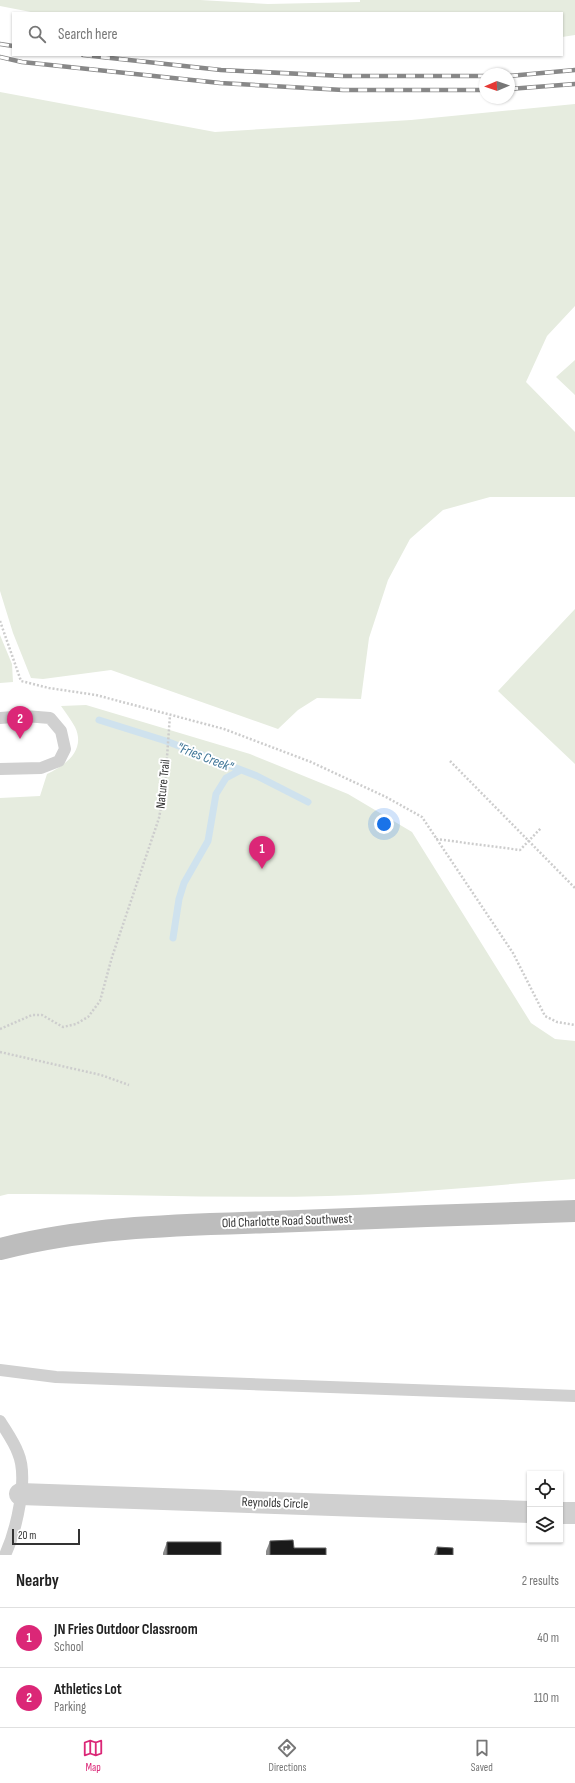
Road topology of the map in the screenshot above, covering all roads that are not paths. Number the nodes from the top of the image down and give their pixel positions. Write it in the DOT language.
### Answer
graph roads {
  1 [pos="0,718"];
  2 [pos="0,769"];
  3 [pos="575,1211"];
  4 [pos="0,1249"];
  5 [pos="0,1370"];
  6 [pos="575,1396"];
  7 [pos="0,1421"];
  8 [pos="20,1494"];
  9 [pos="527,1512"];
  10 [pos="563,1513"];
  11 [pos="575,1513"];
  12 [pos="5,1555"];
  1 -- 2 [label="lane"];
  3 -- 4 [label="main road, Old Charlotte Road Southwest"];
  5 -- 6 [label="lane"];
  7 -- 8 [label="lane"];
  8 -- 9 [label="street, Reynolds Circle"];
  8 -- 12 [label="lane"];
  10 -- 11 [label="street"];
}
